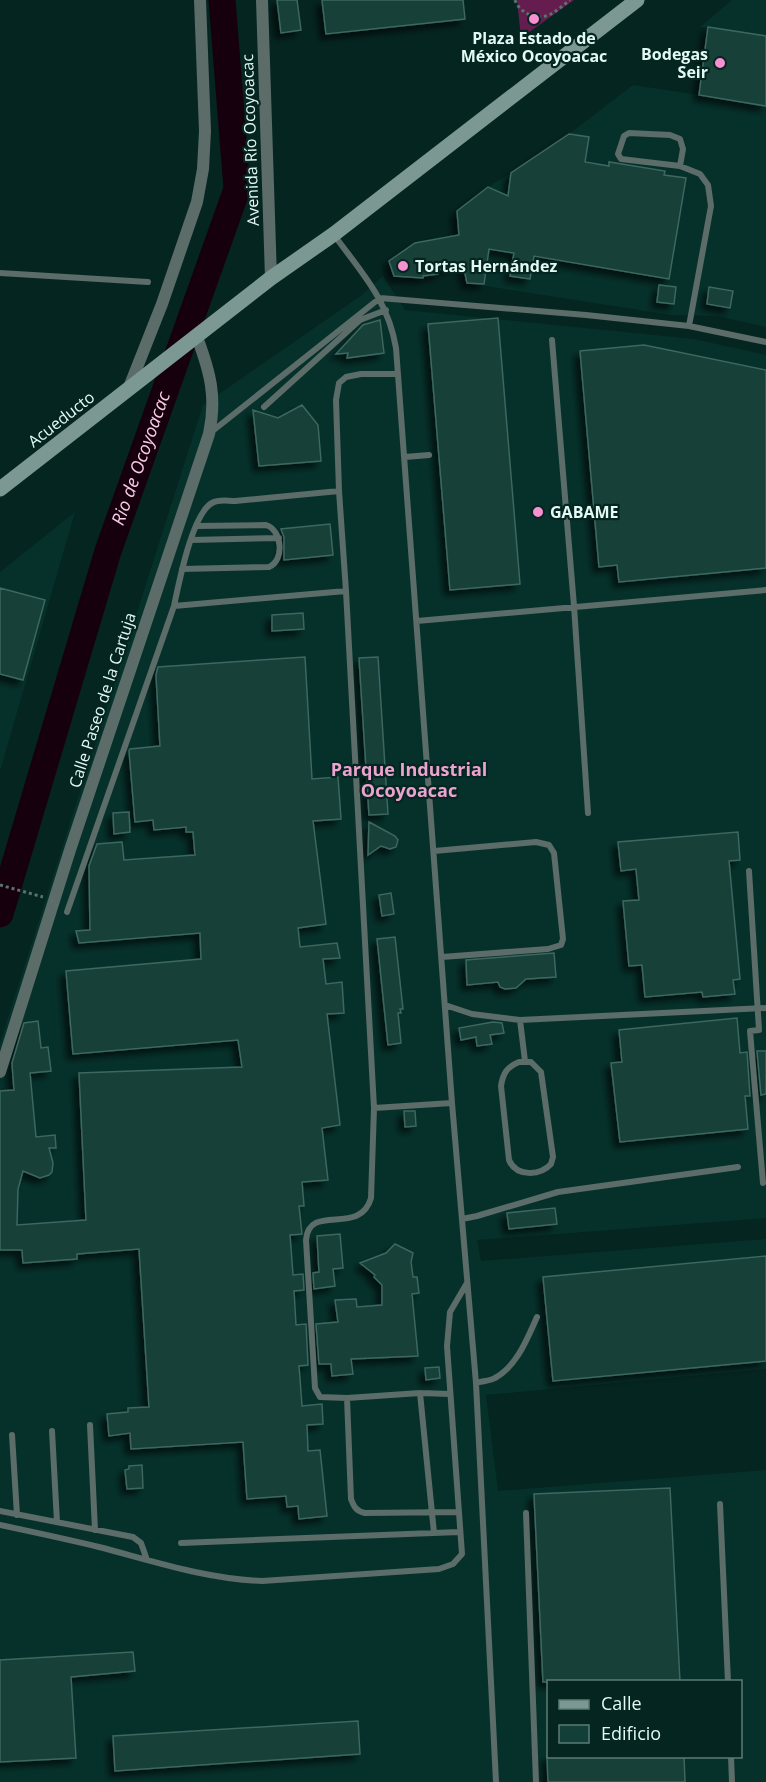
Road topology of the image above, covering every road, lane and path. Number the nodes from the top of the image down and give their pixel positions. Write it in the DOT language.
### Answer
graph roads {
  1 [pos="200,0"];
  2 [pos="262,0"];
  3 [pos="515,0"];
  4 [pos="570,0"];
  5 [pos="637,0"];
  6 [pos="680,166"];
  7 [pos="334,234"];
  8 [pos="0,273"];
  9 [pos="271,278"];
  10 [pos="148,282"];
  11 [pos="380,298"];
  12 [pos="386,310"];
  13 [pos="689,326"];
  14 [pos="552,340"];
  15 [pos="192,341"];
  16 [pos="766,342"];
  17 [pos="398,374"];
  18 [pos="128,390"];
  19 [pos="264,406"];
  20 [pos="208,434"];
  21 [pos="429,454"];
  22 [pos="405,457"];
  23 [pos="0,489"];
  24 [pos="339,492"];
  25 [pos="196,525"];
  26 [pos="279,538"];
  27 [pos="191,540"];
  28 [pos="182,569"];
  29 [pos="766,590"];
  30 [pos="346,591"];
  31 [pos="174,606"];
  32 [pos="574,606"];
  33 [pos="417,621"];
  34 [pos="588,813"];
  35 [pos="434,851"];
  36 [pos="749,871"];
  37 [pos="0,885"];
  38 [pos="57,906"];
  39 [pos="67,912"];
  40 [pos="442,957"];
  41 [pos="446,1005"];
  42 [pos="757,1008"];
  43 [pos="766,1008"];
  44 [pos="520,1020"];
  45 [pos="525,1061"];
  46 [pos="0,1072"];
  47 [pos="452,1103"];
  48 [pos="374,1108"];
  49 [pos="738,1167"];
  50 [pos="763,1183"];
  51 [pos="462,1219"];
  52 [pos="467,1282"];
  53 [pos="537,1317"];
  54 [pos="476,1383"];
  55 [pos="420,1393"];
  56 [pos="450,1394"];
  57 [pos="346,1398"];
  58 [pos="90,1425"];
  59 [pos="52,1431"];
  60 [pos="12,1435"];
  61 [pos="720,1504"];
  62 [pos="0,1511"];
  63 [pos="432,1511"];
  64 [pos="458,1512"];
  65 [pos="526,1513"];
  66 [pos="17,1515"];
  67 [pos="57,1522"];
  68 [pos="0,1525"];
  69 [pos="95,1530"];
  70 [pos="459,1532"];
  71 [pos="434,1533"];
  72 [pos="181,1543"];
  73 [pos="147,1560"];
  74 [pos="728,1680"];
  75 [pos="731,1758"];
  76 [pos="496,1782"];
  77 [pos="536,1782"];
  78 [pos="732,1782"];
  1 -- 18 [label="street"];
  2 -- 9 [label="street, Avenida Río Ocoyoacac"];
  3 -- 4 [label="path"];
  5 -- 7 [label="main road, Acueducto"];
  6 -- 6 [label="lane"];
  6 -- 13 [label="lane"];
  7 -- 9 [label="main road, Acueducto"];
  7 -- 11 [label="lane"];
  8 -- 10 [label="lane"];
  9 -- 15 [label="main road, Acueducto"];
  11 -- 12 [label="lane"];
  11 -- 13 [label="lane"];
  11 -- 20 [label="lane"];
  12 -- 17 [label="lane"];
  12 -- 19 [label="lane"];
  13 -- 16 [label="lane"];
  14 -- 32 [label="lane"];
  15 -- 18 [label="main road, Acueducto"];
  15 -- 20 [label="street, Calle Paseo de la Cartuja"];
  17 -- 22 [label="lane"];
  17 -- 24 [label="lane"];
  18 -- 23 [label="main road, Acueducto"];
  20 -- 46 [label="street, Calle Paseo de la Cartuja"];
  21 -- 22 [label="lane"];
  22 -- 33 [label="lane"];
  24 -- 25 [label="lane"];
  24 -- 30 [label="lane"];
  25 -- 26 [label="lane"];
  25 -- 27 [label="lane"];
  26 -- 27 [label="lane"];
  26 -- 28 [label="lane"];
  27 -- 28 [label="lane"];
  28 -- 31 [label="lane"];
  29 -- 32 [label="lane"];
  30 -- 31 [label="lane"];
  30 -- 48 [label="lane"];
  31 -- 39 [label="lane"];
  32 -- 33 [label="lane"];
  32 -- 34 [label="lane"];
  33 -- 35 [label="lane"];
  35 -- 40 [label="lane"];
  35 -- 40 [label="lane"];
  36 -- 42 [label="lane"];
  37 -- 38 [label="path"];
  40 -- 41 [label="lane"];
  41 -- 44 [label="lane"];
  41 -- 47 [label="lane"];
  42 -- 43 [label="lane"];
  42 -- 44 [label="lane"];
  42 -- 50 [label="lane"];
  44 -- 45 [label="lane"];
  45 -- 45 [label="lane"];
  47 -- 48 [label="lane"];
  47 -- 51 [label="lane"];
  48 -- 57 [label="lane"];
  49 -- 51 [label="lane"];
  51 -- 52 [label="lane"];
  52 -- 54 [label="lane"];
  52 -- 56 [label="lane"];
  53 -- 54 [label="lane"];
  54 -- 76 [label="lane"];
  55 -- 56 [label="lane"];
  55 -- 57 [label="lane"];
  55 -- 63 [label="lane"];
  56 -- 64 [label="lane"];
  57 -- 63 [label="lane"];
  58 -- 69 [label="lane"];
  59 -- 67 [label="lane"];
  60 -- 66 [label="lane"];
  61 -- 74 [label="lane"];
  62 -- 66 [label="lane"];
  63 -- 64 [label="lane"];
  63 -- 71 [label="lane"];
  64 -- 70 [label="lane"];
  65 -- 77 [label="lane"];
  66 -- 67 [label="lane"];
  67 -- 69 [label="lane"];
  68 -- 73 [label="lane"];
  69 -- 73 [label="lane"];
  70 -- 71 [label="lane"];
  70 -- 73 [label="lane"];
  71 -- 72 [label="lane"];
  75 -- 78 [label="lane"];
}
